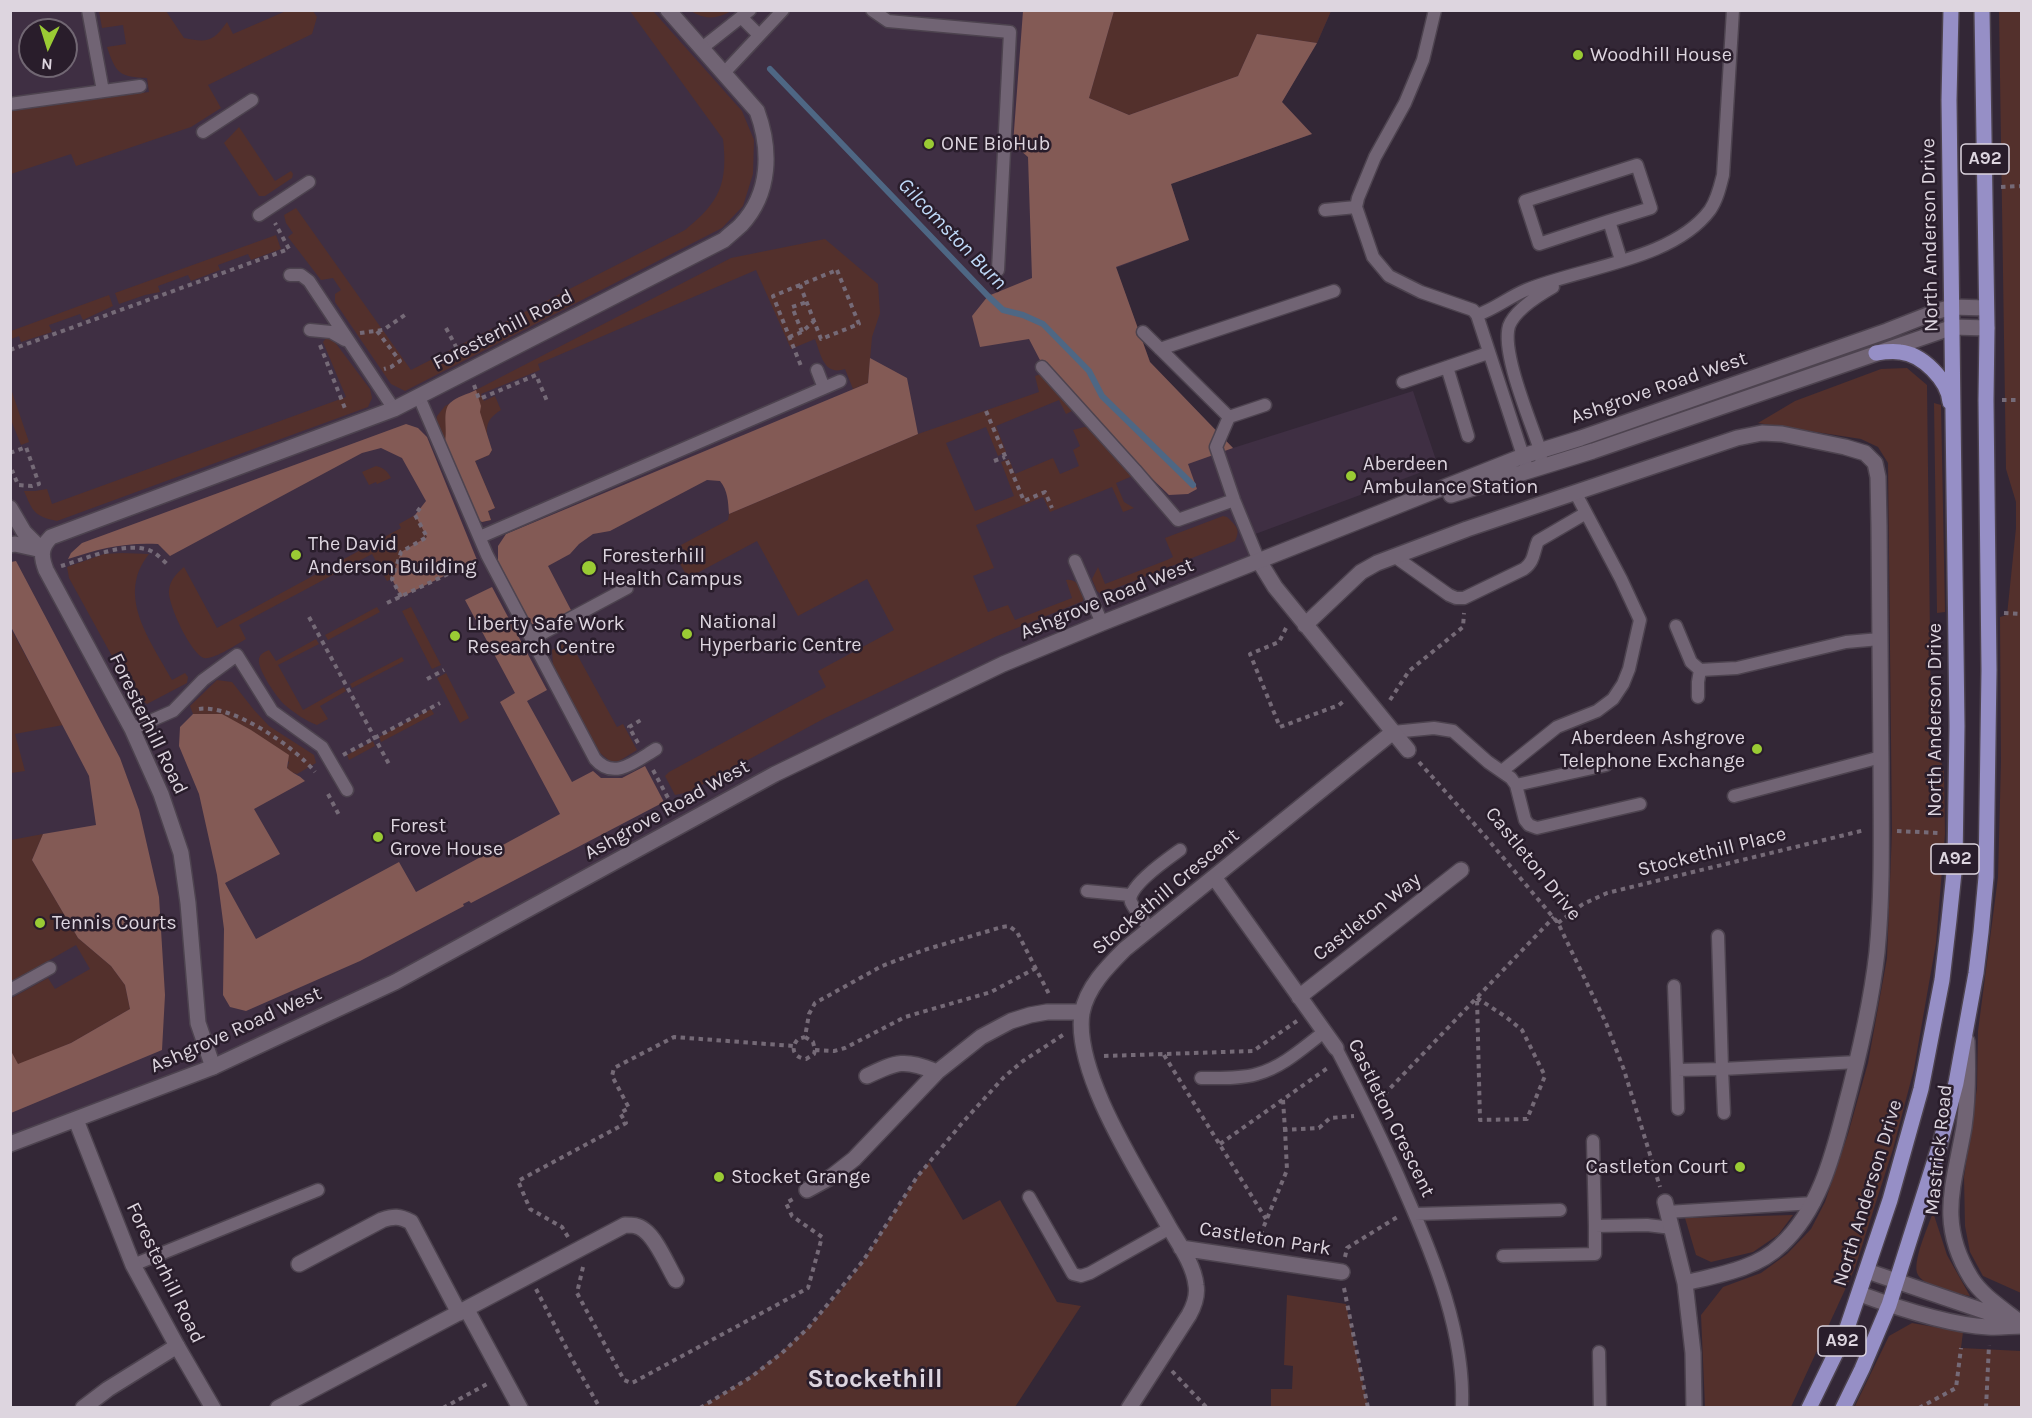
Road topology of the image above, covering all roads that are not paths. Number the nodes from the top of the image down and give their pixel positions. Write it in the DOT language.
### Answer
graph roads {
  1 [pos="88,10"];
  2 [pos="668,10"];
  3 [pos="783,10"];
  4 [pos="872,10"];
  5 [pos="1435,10"];
  6 [pos="1733,10"];
  7 [pos="1951,10"];
  8 [pos="1982,10"];
  9 [pos="746,14"];
  10 [pos="759,35"];
  11 [pos="702,48"];
  12 [pos="724,73"];
  13 [pos="140,86"];
  14 [pos="103,91"];
  15 [pos="252,100"];
  16 [pos="10,104"];
  17 [pos="203,132"];
  18 [pos="309,182"];
  19 [pos="1356,207"];
  20 [pos="1326,210"];
  21 [pos="263,213"];
  22 [pos="1609,221"];
  23 [pos="1622,260"];
  24 [pos="1592,268"];
  25 [pos="998,270"];
  26 [pos="290,275"];
  27 [pos="1334,291"];
  28 [pos="1953,307"];
  29 [pos="1986,308"];
  30 [pos="1477,315"];
  31 [pos="1953,327"];
  32 [pos="1987,328"];
  33 [pos="310,330"];
  34 [pos="1143,332"];
  35 [pos="347,338"];
  36 [pos="1160,349"];
  37 [pos="1488,353"];
  38 [pos="1876,353"];
  39 [pos="1042,367"];
  40 [pos="1447,367"];
  41 [pos="818,370"];
  42 [pos="840,381"];
  43 [pos="1403,382"];
  44 [pos="824,388"];
  45 [pos="419,398"];
  46 [pos="1265,405"];
  47 [pos="394,409"];
  48 [pos="1229,417"];
  49 [pos="1953,435"];
  50 [pos="1468,436"];
  51 [pos="1540,450"];
  52 [pos="1530,465"];
  53 [pos="1575,492"];
  54 [pos="1234,500"];
  55 [pos="10,508"];
  56 [pos="1586,513"];
  57 [pos="480,537"];
  58 [pos="10,545"];
  59 [pos="42,550"];
  60 [pos="1394,556"];
  61 [pos="1075,561"];
  62 [pos="1259,561"];
  63 [pos="627,588"];
  64 [pos="1102,623"];
  65 [pos="1305,625"];
  66 [pos="1676,626"];
  67 [pos="532,639"];
  68 [pos="1880,639"];
  69 [pos="1700,670"];
  70 [pos="1698,697"];
  71 [pos="132,729"];
  72 [pos="1393,732"];
  73 [pos="656,749"];
  74 [pos="1408,750"];
  75 [pos="1881,757"];
  76 [pos="1606,765"];
  77 [pos="1502,771"];
  78 [pos="1516,785"];
  79 [pos="347,790"];
  80 [pos="1734,796"];
  81 [pos="1640,804"];
  82 [pos="1180,850"];
  83 [pos="1461,870"];
  84 [pos="1214,877"];
  85 [pos="1087,891"];
  86 [pos="1130,895"];
  87 [pos="1150,928"];
  88 [pos="1718,936"];
  89 [pos="50,968"];
  90 [pos="1674,986"];
  91 [pos="10,990"];
  92 [pos="1299,997"];
  93 [pos="1082,1018"];
  94 [pos="1967,1026"];
  95 [pos="1324,1032"];
  96 [pos="1338,1053"];
  97 [pos="1858,1062"];
  98 [pos="213,1067"];
  99 [pos="1722,1069"];
  100 [pos="1677,1070"];
  101 [pos="937,1072"];
  102 [pos="867,1076"];
  103 [pos="1201,1078"];
  104 [pos="1678,1109"];
  105 [pos="1724,1113"];
  106 [pos="76,1120"];
  107 [pos="1593,1141"];
  108 [pos="10,1144"];
  109 [pos="318,1190"];
  110 [pos="807,1190"];
  111 [pos="1029,1197"];
  112 [pos="1814,1203"];
  113 [pos="1666,1207"];
  114 [pos="1560,1210"];
  115 [pos="1413,1211"];
  116 [pos="1595,1226"];
  117 [pos="1170,1228"];
  118 [pos="1672,1228"];
  119 [pos="1181,1248"];
  120 [pos="1503,1256"];
  121 [pos="299,1264"];
  122 [pos="133,1265"];
  123 [pos="1867,1271"];
  124 [pos="1342,1272"];
  125 [pos="676,1280"];
  126 [pos="1896,1282"];
  127 [pos="1685,1283"];
  128 [pos="1860,1294"];
  129 [pos="1889,1305"];
  130 [pos="463,1312"];
  131 [pos="2022,1325"];
  132 [pos="177,1346"];
  133 [pos="1599,1352"];
  134 [pos="83,1407"];
  135 [pos="213,1407"];
  136 [pos="278,1407"];
  137 [pos="520,1407"];
  138 [pos="1129,1407"];
  139 [pos="1462,1407"];
  140 [pos="1600,1407"];
  141 [pos="1694,1407"];
  142 [pos="1809,1407"];
  143 [pos="1844,1407"];
  1 -- 14 [label="lane"];
  2 -- 11 [label="street, Foresterhill Road"];
  3 -- 10 [label="lane"];
  4 -- 25 [label="lane"];
  5 -- 19 [label="lane"];
  6 -- 23 [label="lane"];
  7 -- 28 [label="main road, North Anderson Drive / A92"];
  8 -- 29 [label="main road, A92"];
  9 -- 10 [label="lane"];
  9 -- 11 [label="lane"];
  10 -- 12 [label="lane"];
  11 -- 12 [label="street, Foresterhill Road"];
  12 -- 45 [label="street, Foresterhill Road"];
  13 -- 14 [label="lane"];
  14 -- 16 [label="lane"];
  15 -- 17 [label="lane"];
  18 -- 21 [label="lane"];
  19 -- 20 [label="lane"];
  19 -- 30 [label="lane"];
  22 -- 22 [label="lane"];
  22 -- 23 [label="lane"];
  23 -- 24 [label="lane"];
  24 -- 30 [label="lane"];
  24 -- 51 [label="lane"];
  26 -- 35 [label="lane"];
  27 -- 36 [label="lane"];
  28 -- 29 [label="street, Ashgrove Road West"];
  28 -- 31 [label="main road, North Anderson Drive / A92"];
  28 -- 51 [label="street, Ashgrove Road West"];
  29 -- 32 [label="main road, A92"];
  30 -- 37 [label="lane"];
  31 -- 32 [label="street, Ashgrove Road West"];
  31 -- 38 [label="street, Ashgrove Road West"];
  31 -- 49 [label="main road, North Anderson Drive / A92"];
  32 -- 94 [label="main road, A92"];
  33 -- 35 [label="lane"];
  34 -- 36 [label="lane"];
  35 -- 47 [label="lane"];
  36 -- 48 [label="lane"];
  37 -- 40 [label="lane"];
  37 -- 52 [label="lane"];
  38 -- 49 [label="main road"];
  38 -- 52 [label="street, Ashgrove Road West"];
  39 -- 54 [label="lane"];
  40 -- 43 [label="lane"];
  40 -- 50 [label="lane"];
  41 -- 44 [label="lane"];
  42 -- 44 [label="lane"];
  44 -- 57 [label="lane"];
  45 -- 47 [label="street, Foresterhill Road"];
  45 -- 57 [label="lane"];
  46 -- 48 [label="lane"];
  47 -- 59 [label="street, Foresterhill Road"];
  48 -- 54 [label="lane"];
  49 -- 123 [label="main road, North Anderson Drive / A92"];
  51 -- 52 [label="street, Ashgrove Road West"];
  52 -- 62 [label="street, Ashgrove Road West"];
  53 -- 56 [label="lane"];
  53 -- 60 [label="street"];
  53 -- 68 [label="street"];
  54 -- 62 [label="lane"];
  55 -- 59 [label="street"];
  56 -- 60 [label="lane"];
  56 -- 77 [label="lane"];
  57 -- 67 [label="lane"];
  58 -- 59 [label="street"];
  59 -- 71 [label="street, Foresterhill Road"];
  60 -- 65 [label="street"];
  61 -- 64 [label="lane"];
  62 -- 64 [label="street, Ashgrove Road West"];
  62 -- 65 [label="street"];
  63 -- 67 [label="lane"];
  64 -- 98 [label="street, Ashgrove Road West"];
  65 -- 72 [label="street"];
  66 -- 69 [label="lane"];
  67 -- 73 [label="lane"];
  68 -- 69 [label="lane"];
  68 -- 75 [label="street"];
  69 -- 70 [label="lane"];
  71 -- 79 [label="lane"];
  71 -- 98 [label="street, Foresterhill Road"];
  72 -- 74 [label="street"];
  72 -- 77 [label="lane"];
  72 -- 84 [label="street, Stockethill Crescent"];
  75 -- 80 [label="lane"];
  75 -- 97 [label="street"];
  76 -- 78 [label="lane"];
  77 -- 78 [label="lane"];
  78 -- 81 [label="lane"];
  82 -- 86 [label="lane"];
  83 -- 92 [label="street, Castleton Way"];
  84 -- 87 [label="street, Stockethill Crescent"];
  84 -- 92 [label="street, Castleton Crescent"];
  85 -- 86 [label="lane"];
  86 -- 87 [label="lane"];
  87 -- 93 [label="street, Stockethill Crescent"];
  88 -- 99 [label="lane"];
  89 -- 91 [label="lane"];
  90 -- 100 [label="lane"];
  92 -- 95 [label="street, Castleton Crescent"];
  93 -- 101 [label="street"];
  93 -- 117 [label="street, Stockethill Crescent"];
  94 -- 126 [label="main road, A92"];
  94 -- 131 [label="street, Mastrick Road"];
  95 -- 96 [label="street, Castleton Crescent"];
  95 -- 103 [label="lane"];
  96 -- 115 [label="lane, Castleton Crescent"];
  97 -- 99 [label="lane"];
  97 -- 112 [label="street"];
  98 -- 106 [label="street, Ashgrove Road West"];
  99 -- 100 [label="lane"];
  99 -- 105 [label="lane"];
  100 -- 104 [label="lane"];
  101 -- 102 [label="street"];
  101 -- 110 [label="street"];
  106 -- 108 [label="street, Ashgrove Road West"];
  106 -- 122 [label="street, Foresterhill Road"];
  107 -- 116 [label="lane"];
  109 -- 122 [label="lane"];
  111 -- 117 [label="lane"];
  112 -- 113 [label="lane"];
  112 -- 127 [label="street"];
  113 -- 118 [label="street"];
  114 -- 115 [label="lane"];
  115 -- 139 [label="lane, Castleton Crescent"];
  116 -- 118 [label="lane"];
  116 -- 120 [label="lane"];
  117 -- 119 [label="street, Stockethill Crescent"];
  118 -- 127 [label="street"];
  119 -- 124 [label="street, Castleton Park"];
  119 -- 138 [label="street, Stockethill Crescent"];
  121 -- 130 [label="street"];
  122 -- 132 [label="street, Foresterhill Road"];
  123 -- 126 [label="street"];
  123 -- 128 [label="main road, North Anderson Drive / A92"];
  125 -- 130 [label="street"];
  126 -- 129 [label="main road, A92"];
  126 -- 131 [label="street"];
  127 -- 141 [label="street"];
  128 -- 129 [label="street"];
  128 -- 142 [label="main road, North Anderson Drive / A92"];
  129 -- 131 [label="street"];
  129 -- 143 [label="main road, A92"];
  130 -- 136 [label="street"];
  130 -- 137 [label="street"];
  132 -- 134 [label="street"];
  132 -- 135 [label="street, Foresterhill Road"];
  133 -- 140 [label="lane"];
}
